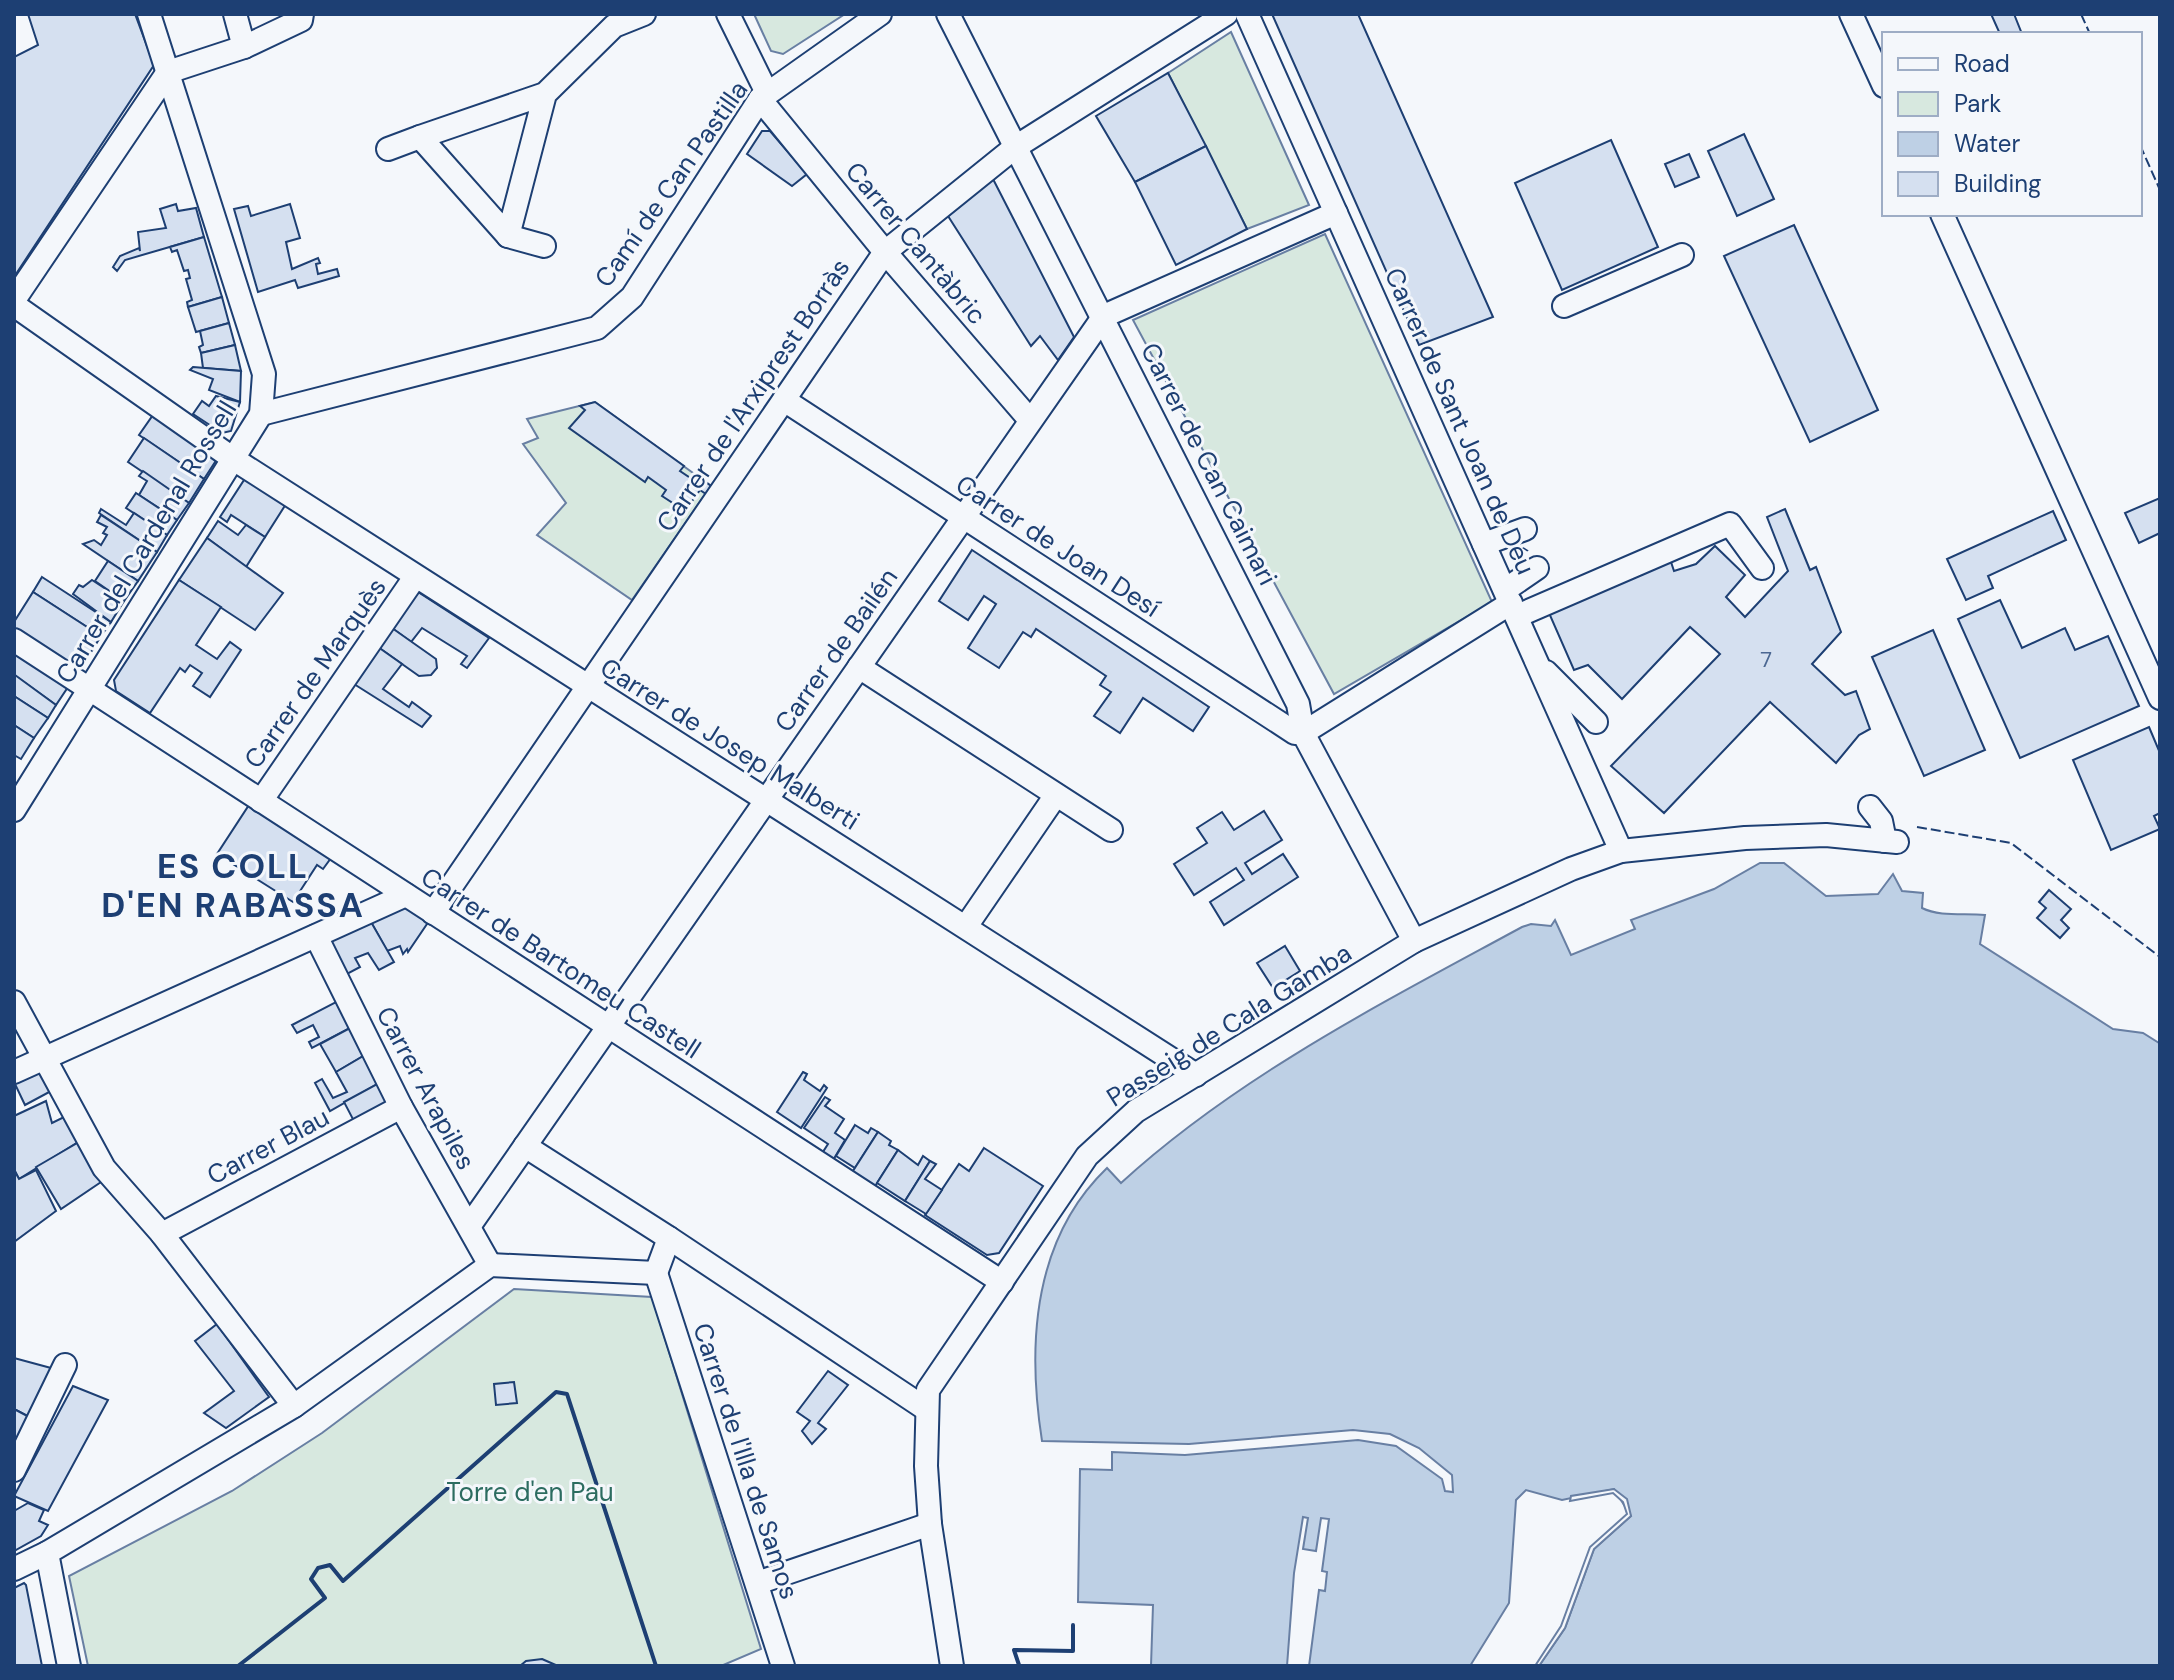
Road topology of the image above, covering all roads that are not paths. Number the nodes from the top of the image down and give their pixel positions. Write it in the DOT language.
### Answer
graph roads {
  1 [pos="149,14"];
  2 [pos="235,14"];
  3 [pos="302,14"];
  4 [pos="644,14"];
  5 [pos="728,14"];
  6 [pos="880,14"];
  7 [pos="948,14"];
  8 [pos="1226,14"];
  9 [pos="1247,14"];
  10 [pos="1851,14"];
  11 [pos="244,47"];
  12 [pos="168,72"];
  13 [pos="1882,82"];
  14 [pos="545,94"];
  15 [pos="763,96"];
  16 [pos="420,137"];
  17 [pos="1014,148"];
  18 [pos="388,149"];
  19 [pos="1336,213"];
  20 [pos="1943,216"];
  21 [pos="508,236"];
  22 [pos="544,246"];
  23 [pos="885,252"];
  24 [pos="1682,255"];
  25 [pos="14,303"];
  26 [pos="1564,306"];
  27 [pos="1104,316"];
  28 [pos="784,400"];
  29 [pos="261,414"];
  30 [pos="1030,420"];
  31 [pos="235,460"];
  32 [pos="963,518"];
  33 [pos="1525,529"];
  34 [pos="1484,544"];
  35 [pos="1537,568"];
  36 [pos="1762,568"];
  37 [pos="415,577"];
  38 [pos="1511,603"];
  39 [pos="14,640"];
  40 [pos="1537,662"];
  41 [pos="859,667"];
  42 [pos="587,687"];
  43 [pos="90,690"];
  44 [pos="2160,698"];
  45 [pos="1596,722"];
  46 [pos="1303,733"];
  47 [pos="1056,795"];
  48 [pos="765,800"];
  49 [pos="261,801"];
  50 [pos="1870,807"];
  51 [pos="14,810"];
  52 [pos="1111,830"];
  53 [pos="1621,851"];
  54 [pos="406,895"];
  55 [pos="433,913"];
  56 [pos="967,925"];
  57 [pos="316,936"];
  58 [pos="1414,941"];
  59 [pos="14,1002"];
  60 [pos="608,1027"];
  61 [pos="46,1059"];
  62 [pos="14,1072"];
  63 [pos="1196,1075"];
  64 [pos="401,1107"];
  65 [pos="525,1146"];
  66 [pos="470,1225"];
  67 [pos="162,1234"];
  68 [pos="669,1238"];
  69 [pos="490,1265"];
  70 [pos="656,1273"];
  71 [pos="1002,1282"];
  72 [pos="65,1365"];
  73 [pos="294,1406"];
  74 [pos="926,1409"];
  75 [pos="14,1470"];
  76 [pos="930,1524"];
  77 [pos="47,1553"];
  78 [pos="14,1569"];
  79 [pos="757,1583"];
  80 [pos="69,1666"];
  81 [pos="783,1666"];
  82 [pos="952,1666"];
  1 -- 12 [label="street, Carrer del Cardenal Rossell"];
  2 -- 11 [label="street"];
  3 -- 11 [label="street"];
  4 -- 14 [label="street"];
  5 -- 15 [label="street, Carrer Cantàbric"];
  6 -- 15 [label="street, Camí de Can Pastilla"];
  7 -- 17 [label="street, Carrer de Can Caimari"];
  8 -- 17 [label="street, Carrer de l'Arxiprest Borràs"];
  9 -- 19 [label="street, Carrer de Sant Joan de Déu"];
  10 -- 13 [label="street"];
  11 -- 12 [label="street"];
  12 -- 25 [label="street"];
  12 -- 29 [label="street, Carrer del Cardenal Rossell"];
  14 -- 16 [label="street"];
  14 -- 21 [label="street"];
  15 -- 23 [label="street, Carrer Cantàbric"];
  15 -- 29 [label="street, Camí de Can Pastilla"];
  16 -- 18 [label="street"];
  16 -- 21 [label="street"];
  17 -- 23 [label="street, Carrer de l'Arxiprest Borràs"];
  17 -- 27 [label="street, Carrer de Can Caimari"];
  19 -- 27 [label="street"];
  19 -- 34 [label="street, Carrer de Sant Joan de Déu"];
  20 -- 44 [label="street"];
  21 -- 22 [label="street"];
  23 -- 28 [label="street, Carrer de l'Arxiprest Borràs"];
  23 -- 30 [label="street, Carrer Cantàbric"];
  24 -- 26 [label="street"];
  25 -- 31 [label="street, Carrer de Josep Malberti"];
  27 -- 30 [label="street, Carrer de Bailén"];
  27 -- 46 [label="street, Carrer de Can Caimari"];
  28 -- 32 [label="street, Carrer de Joan Desí"];
  28 -- 42 [label="street, Carrer de l'Arxiprest Borràs"];
  29 -- 31 [label="street, Carrer del Cardenal Rossell"];
  30 -- 32 [label="street, Carrer de Bailén"];
  31 -- 37 [label="street, Carrer de Josep Malberti"];
  31 -- 43 [label="street, Carrer del Cardenal Rossell"];
  32 -- 41 [label="street, Carrer de Bailén"];
  32 -- 46 [label="street, Carrer de Joan Desí"];
  33 -- 34 [label="street"];
  34 -- 38 [label="street, Carrer de Sant Joan de Déu"];
  35 -- 38 [label="street"];
  36 -- 38 [label="street"];
  37 -- 42 [label="street, Carrer de Josep Malberti"];
  37 -- 49 [label="street, Carrer de Marquès"];
  38 -- 40 [label="street, Carrer de Sant Joan de Déu"];
  38 -- 46 [label="street"];
  39 -- 43 [label="street, Carrer de Bartomeu Castell"];
  40 -- 45 [label="street"];
  40 -- 53 [label="street, Carrer de Sant Joan de Déu"];
  41 -- 47 [label="street"];
  41 -- 48 [label="street, Carrer de Bailén"];
  42 -- 48 [label="street, Carrer de Josep Malberti"];
  42 -- 55 [label="street, Carrer de l'Arxiprest Borràs"];
  43 -- 49 [label="street, Carrer de Bartomeu Castell"];
  43 -- 51 [label="street, Carrer del Cardenal Rossell"];
  46 -- 58 [label="street, Carrer de Can Caimari"];
  47 -- 52 [label="street"];
  47 -- 56 [label="street"];
  48 -- 56 [label="street, Carrer de Josep Malberti"];
  48 -- 60 [label="street, Carrer de Bailén"];
  49 -- 54 [label="street, Carrer de Bartomeu Castell"];
  50 -- 53 [label="street, Passeig de Cala Gamba"];
  53 -- 58 [label="street, Passeig de Cala Gamba"];
  54 -- 55 [label="street, Carrer de Bartomeu Castell"];
  54 -- 57 [label="street"];
  55 -- 60 [label="street, Carrer de Bartomeu Castell"];
  56 -- 63 [label="street, Carrer de Josep Malberti"];
  57 -- 61 [label="street"];
  57 -- 64 [label="street, Carrer Arapiles"];
  58 -- 63 [label="street, Passeig de Cala Gamba"];
  59 -- 61 [label="street"];
  60 -- 65 [label="street, Carrer de Bailén"];
  60 -- 71 [label="street, Carrer de Bartomeu Castell"];
  61 -- 62 [label="street"];
  61 -- 67 [label="street"];
  63 -- 71 [label="street, Passeig de Cala Gamba"];
  64 -- 66 [label="street, Carrer Arapiles"];
  64 -- 67 [label="street, Carrer Blau"];
  65 -- 66 [label="street, Carrer de Bailén"];
  65 -- 68 [label="street"];
  66 -- 69 [label="street, Carrer Arapiles"];
  67 -- 73 [label="street"];
  68 -- 70 [label="street"];
  68 -- 74 [label="street"];
  69 -- 70 [label="street"];
  69 -- 73 [label="street"];
  70 -- 79 [label="street, Carrer de l'Illa de Samos"];
  71 -- 74 [label="street, Passeig de Cala Gamba"];
  72 -- 75 [label="street"];
  73 -- 77 [label="street"];
  74 -- 76 [label="street, Passeig de Cala Gamba"];
  76 -- 79 [label="street"];
  76 -- 82 [label="street, Passeig de Cala Gamba"];
  77 -- 78 [label="street"];
  77 -- 80 [label="street"];
  79 -- 81 [label="street, Carrer de l'Illa de Samos"];
}
